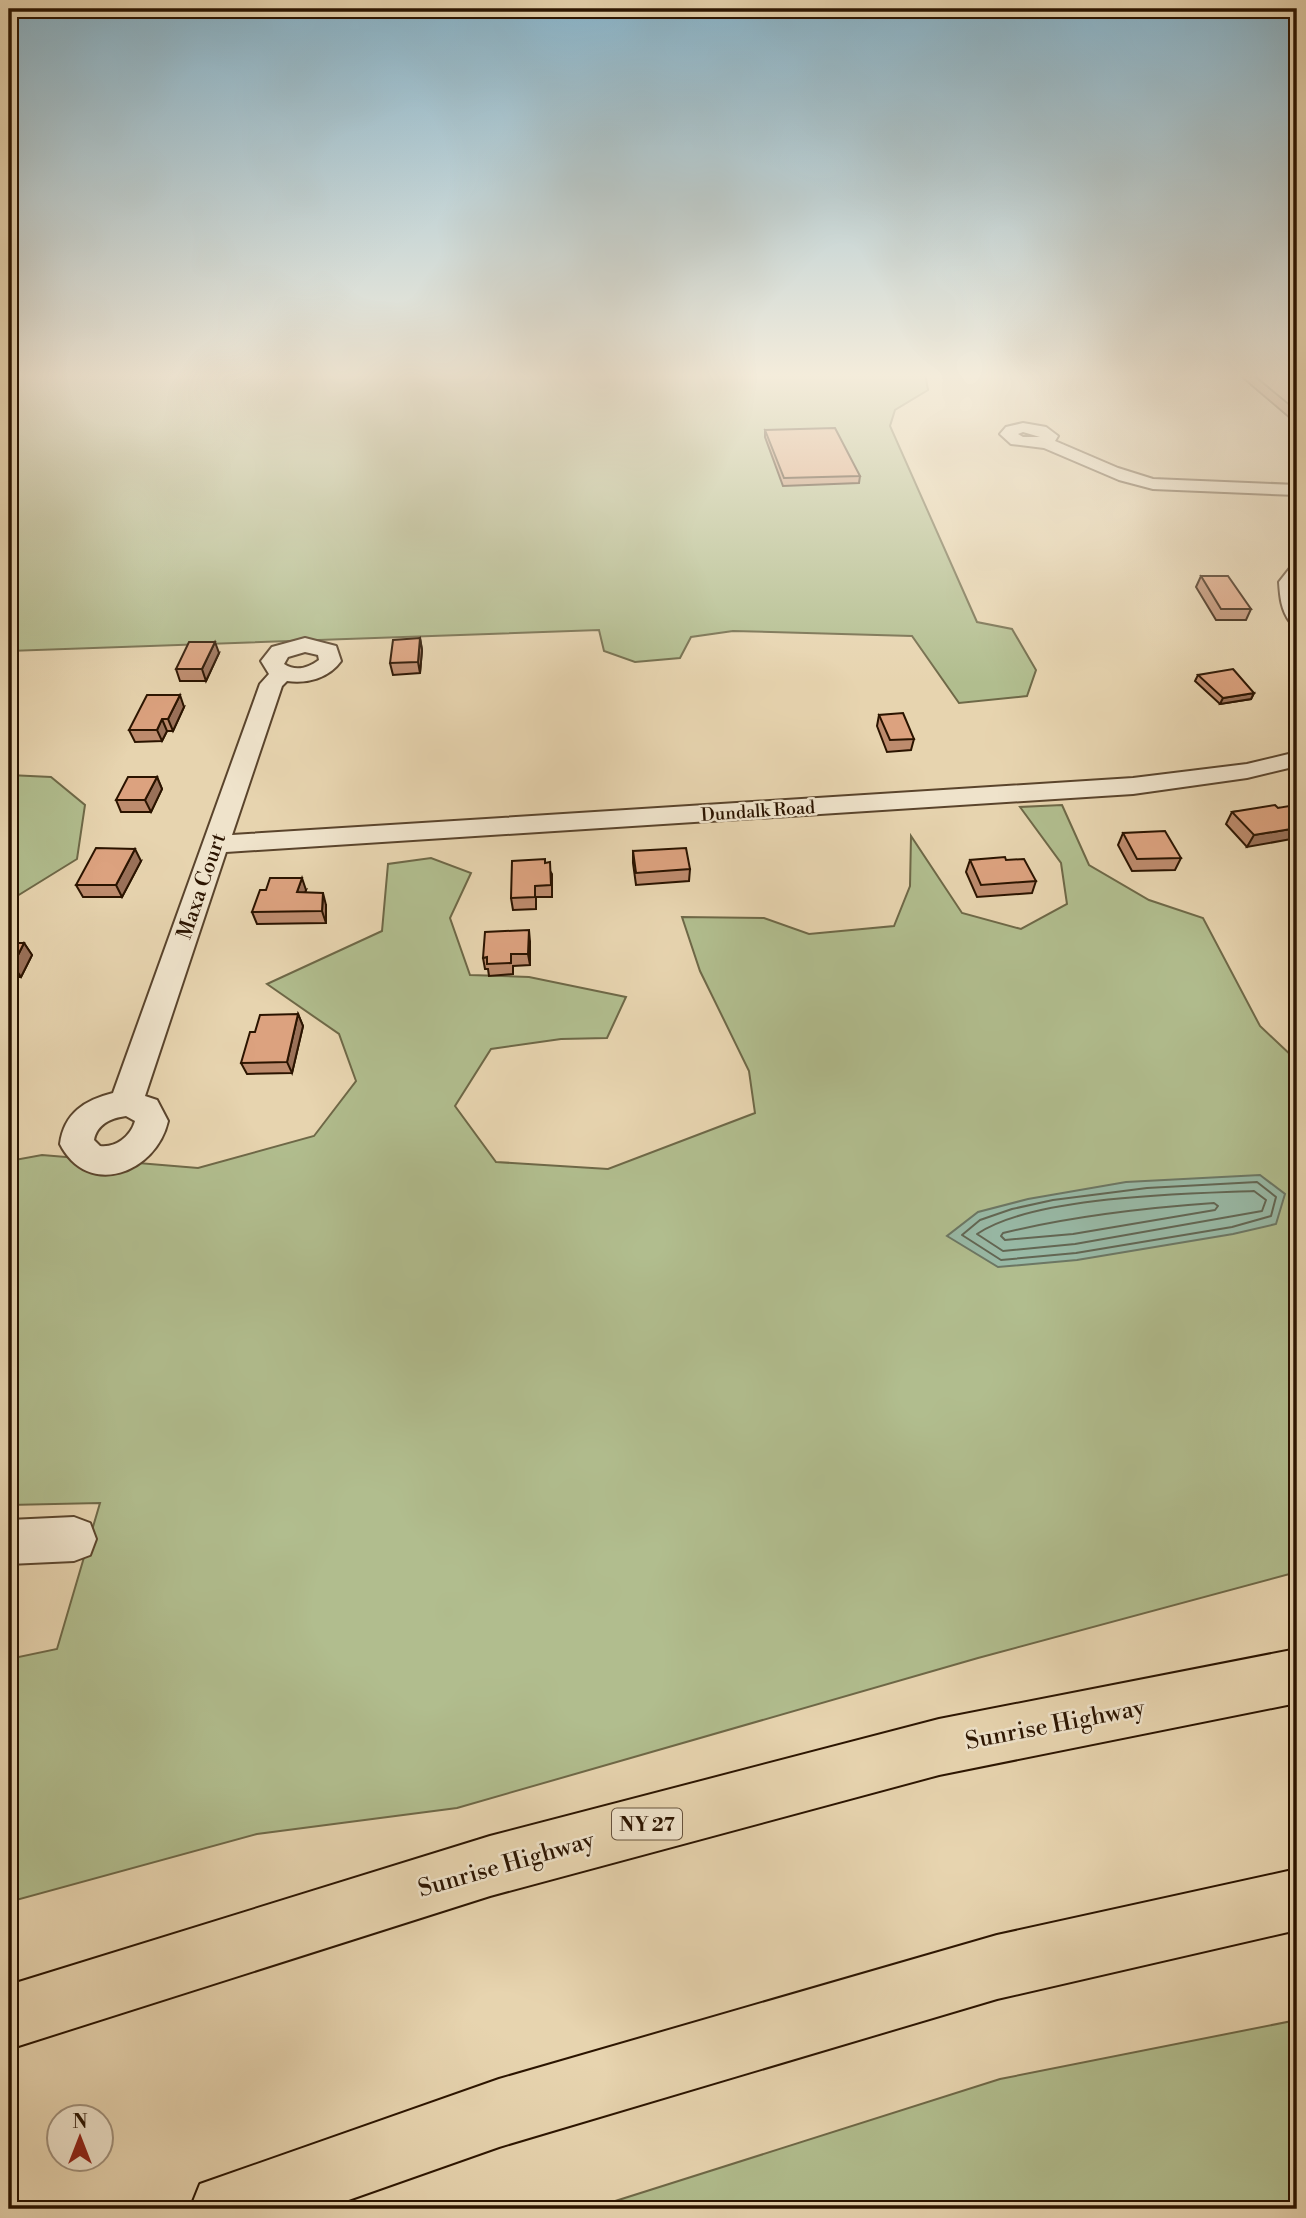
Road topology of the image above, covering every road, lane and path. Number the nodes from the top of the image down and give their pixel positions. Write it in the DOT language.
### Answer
graph roads {
  1 [pos="1126,477"];
  2 [pos="1297,490"];
  3 [pos="1297,572"];
  4 [pos="1297,618"];
  5 [pos="282,673"];
  6 [pos="1297,759"];
  7 [pos="216,844"];
  8 [pos="125,1103"];
  9 [pos="74,1539"];
  10 [pos="9,1542"];
  11 [pos="1297,1676"];
  12 [pos="1297,1899"];
  13 [pos="9,2017"];
  14 [pos="225,2209"];
  1 -- 2 [label="street"];
  3 -- 4 [label="street"];
  5 -- 7 [label="street, Maxa Court"];
  6 -- 7 [label="street, Dundalk Road"];
  7 -- 8 [label="street, Maxa Court"];
  9 -- 10 [label="street"];
  11 -- 13 [label="highway, Sunrise Highway / NY 27"];
  12 -- 14 [label="highway"];
}
